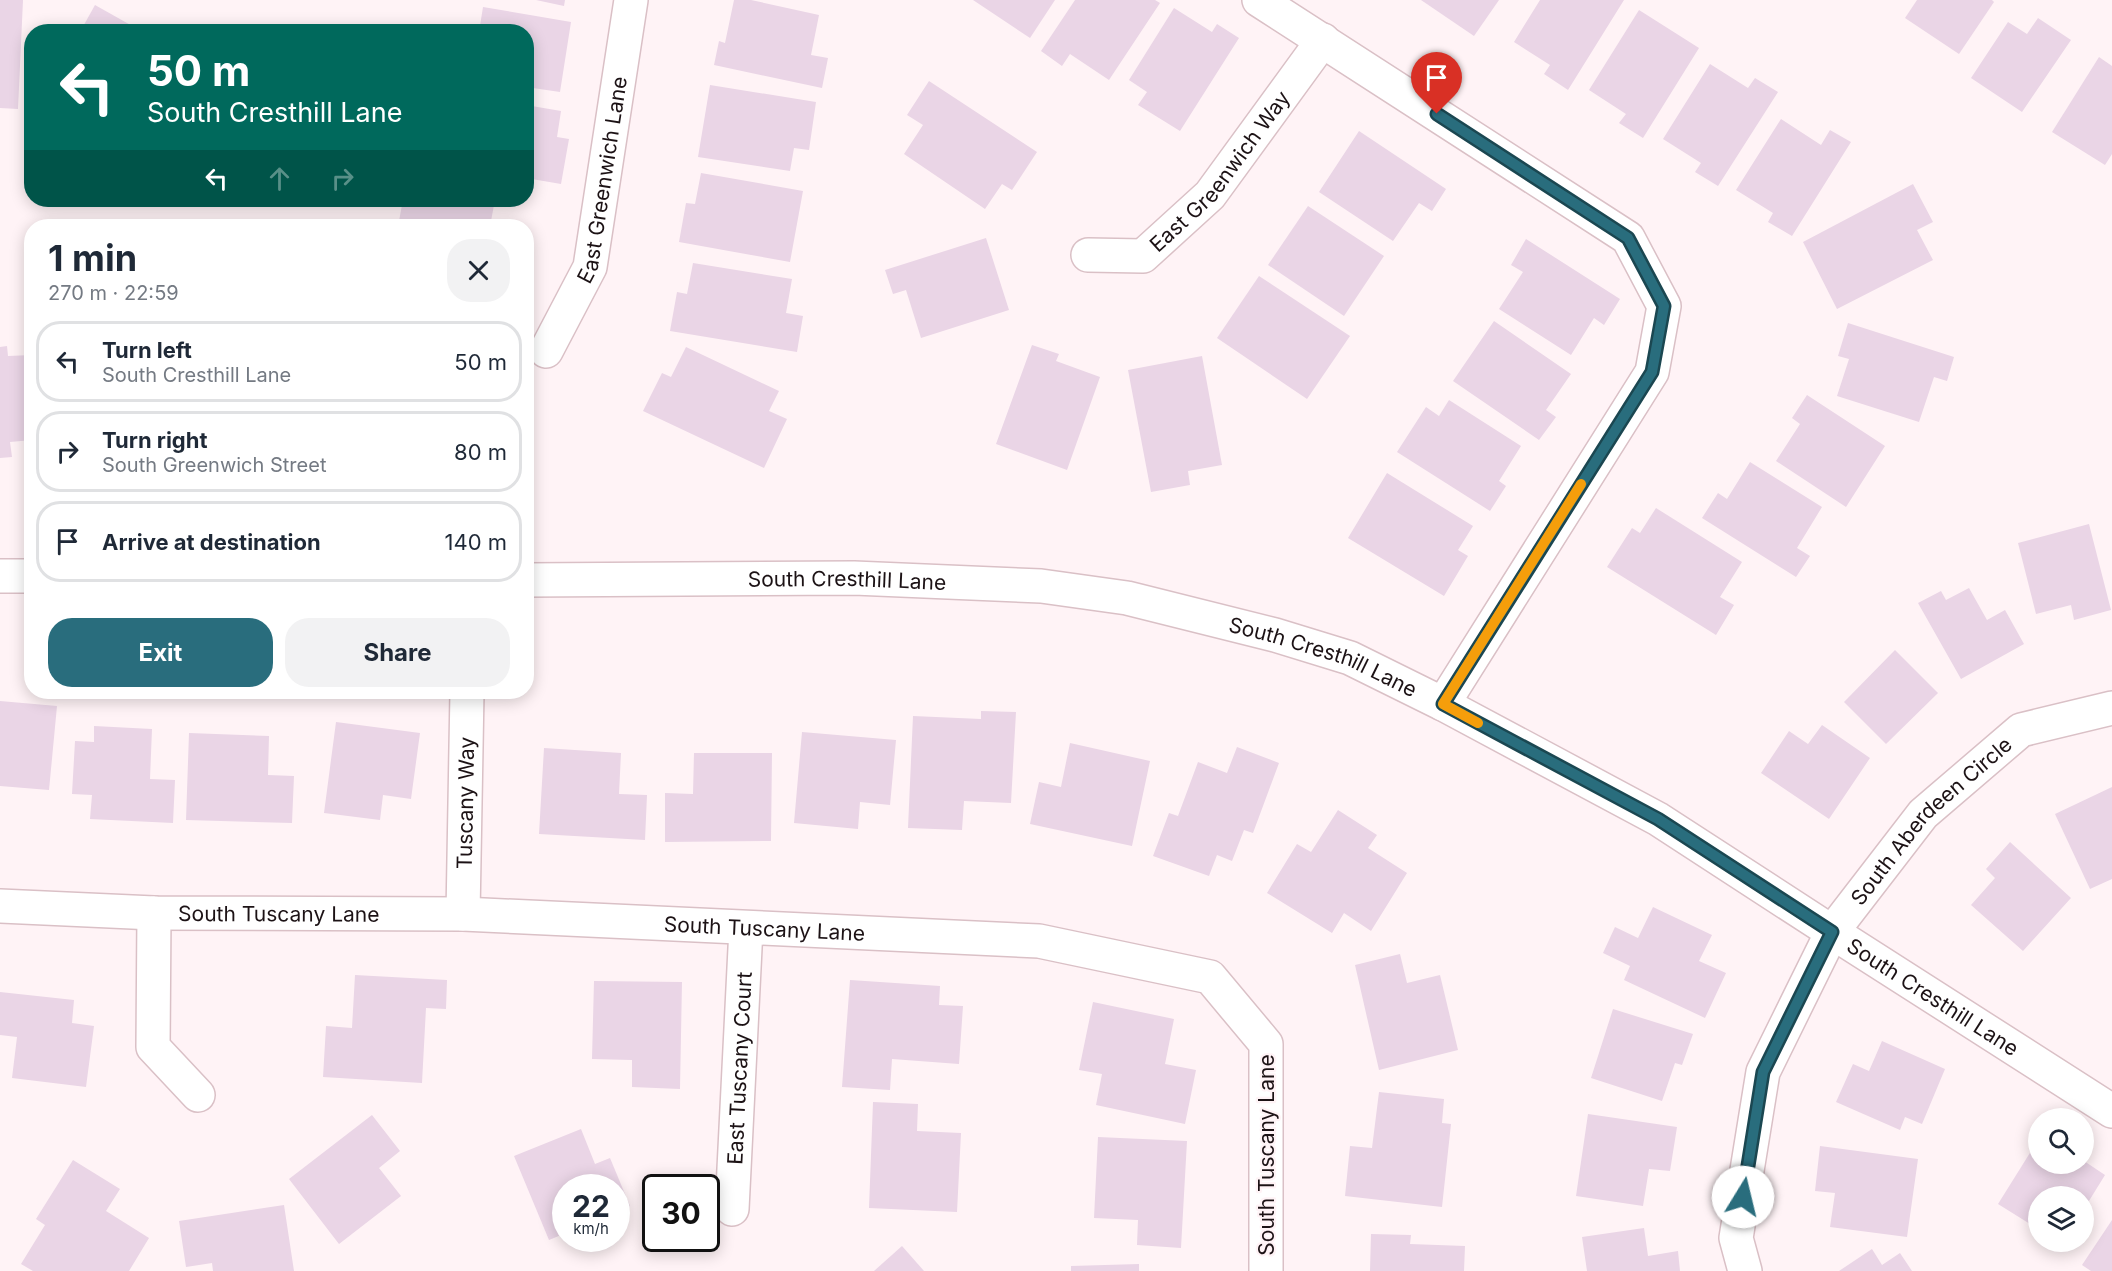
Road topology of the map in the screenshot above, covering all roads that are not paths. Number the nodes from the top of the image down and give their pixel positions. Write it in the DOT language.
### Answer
graph roads {
  1 [pos="631,0"];
  2 [pos="1259,0"];
  3 [pos="1323,40"];
  4 [pos="1088,255"];
  5 [pos="546,351"];
  6 [pos="0,576"];
  7 [pos="24,576"];
  8 [pos="534,580"];
  9 [pos="467,699"];
  10 [pos="1443,704"];
  11 [pos="2112,708"];
  12 [pos="0,906"];
  13 [pos="154,913"];
  14 [pos="463,914"];
  15 [pos="746,928"];
  16 [pos="1832,932"];
  17 [pos="198,1095"];
  18 [pos="2112,1111"];
  19 [pos="732,1209"];
  20 [pos="1266,1271"];
  21 [pos="1745,1271"];
  1 -- 5 [label="street, East Greenwich Lane"];
  2 -- 3 [label="street"];
  3 -- 4 [label="street, East Greenwich Way"];
  3 -- 10 [label="street"];
  6 -- 7 [label="street"];
  8 -- 10 [label="street, South Cresthill Lane"];
  9 -- 14 [label="street, Tuscany Way"];
  10 -- 16 [label="street, South Cresthill Lane"];
  11 -- 16 [label="street, South Aberdeen Circle"];
  12 -- 13 [label="street, South Tuscany Lane"];
  13 -- 14 [label="street, South Tuscany Lane"];
  13 -- 17 [label="street"];
  14 -- 15 [label="street, South Tuscany Lane"];
  15 -- 19 [label="street, East Tuscany Court"];
  15 -- 20 [label="street, South Tuscany Lane"];
  16 -- 18 [label="street, South Cresthill Lane"];
  16 -- 21 [label="street, South Aberdeen Circle"];
}
